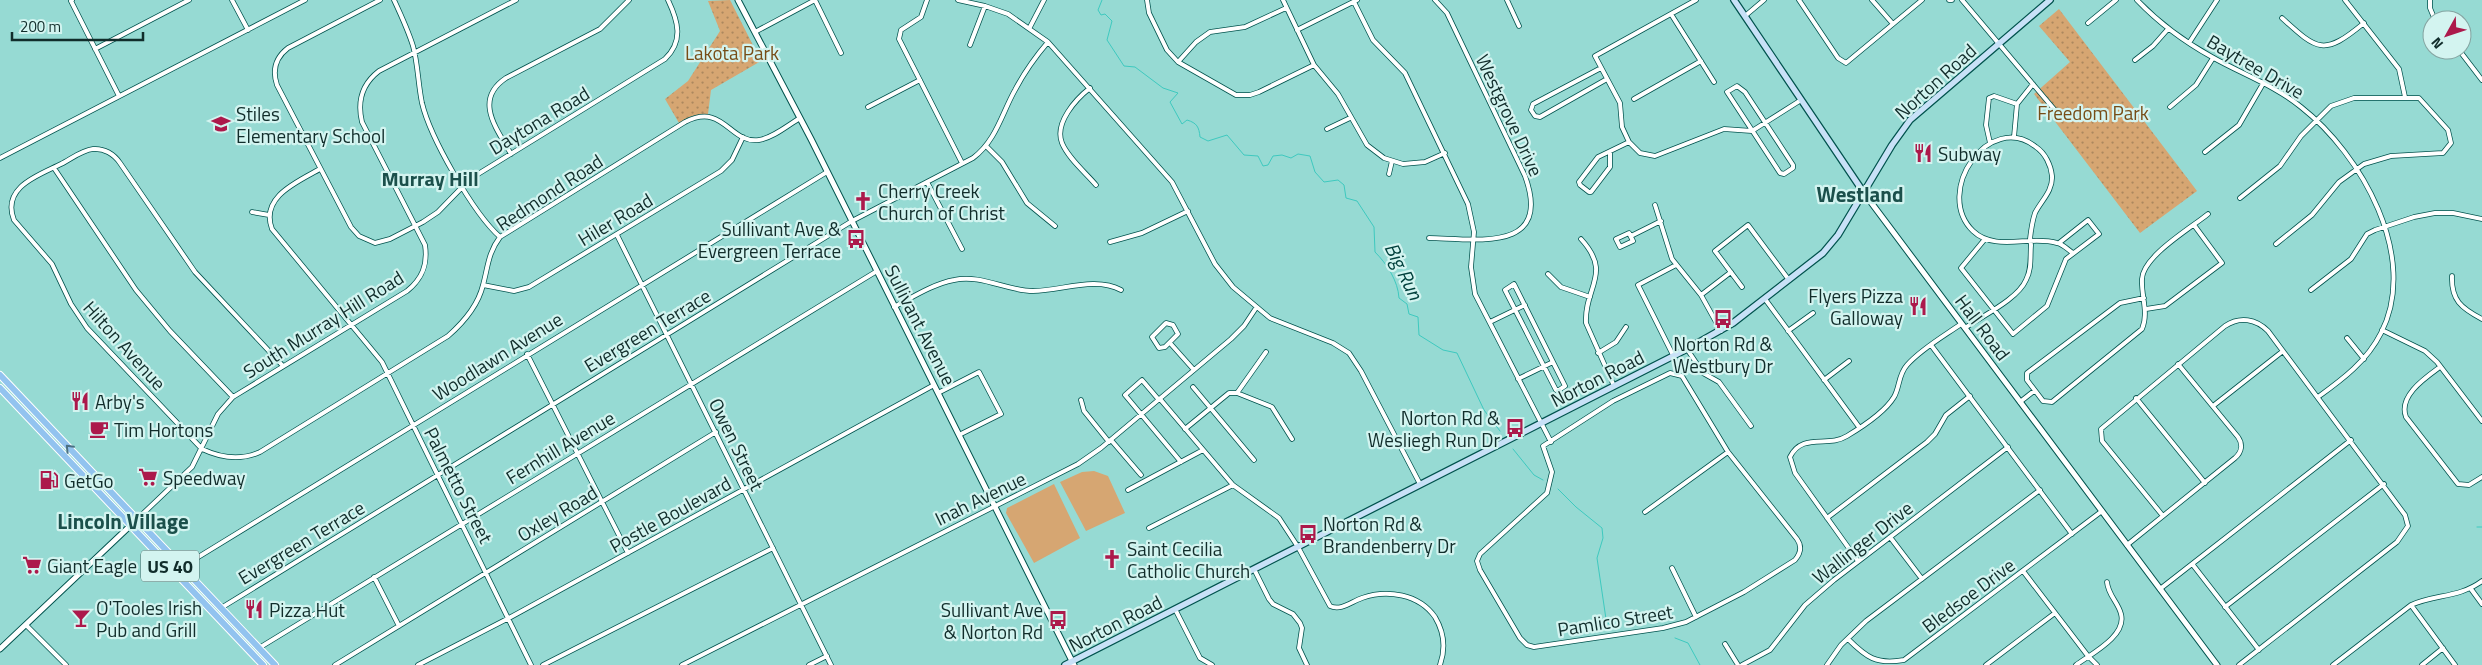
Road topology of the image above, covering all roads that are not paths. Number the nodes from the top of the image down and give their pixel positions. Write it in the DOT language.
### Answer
graph roads {
  1 [pos="71,0"];
  2 [pos="189,0"];
  3 [pos="232,0"];
  4 [pos="305,0"];
  5 [pos="380,0"];
  6 [pos="394,0"];
  7 [pos="516,0"];
  8 [pos="629,0"];
  9 [pos="668,0"];
  10 [pos="738,0"];
  11 [pos="815,0"];
  12 [pos="927,0"];
  13 [pos="958,0"];
  14 [pos="1044,0"];
  15 [pos="1147,0"];
  16 [pos="1282,0"];
  17 [pos="1435,0"];
  18 [pos="1507,0"];
  19 [pos="1696,0"];
  20 [pos="1734,0"];
  21 [pos="1764,0"];
  22 [pos="1799,0"];
  23 [pos="1872,0"];
  24 [pos="1922,0"];
  25 [pos="1962,0"];
  26 [pos="2050,0"];
  27 [pos="2116,0"];
  28 [pos="2138,0"];
  29 [pos="2217,0"];
  30 [pos="2345,0"];
  31 [pos="1356,1"];
  32 [pos="974,2"];
  33 [pos="985,6"];
  34 [pos="1286,8"];
  35 [pos="1671,14"];
  36 [pos="1745,16"];
  37 [pos="2282,18"];
  38 [pos="2088,22"];
  39 [pos="2364,23"];
  40 [pos="1893,24"];
  41 [pos="1520,26"];
  42 [pos="1030,27"];
  43 [pos="2168,29"];
  44 [pos="248,30"];
  45 [pos="1297,30"];
  46 [pos="755,32"];
  47 [pos="1048,42"];
  48 [pos="2189,43"];
  49 [pos="1999,44"];
  50 [pos="970,45"];
  51 [pos="95,49"];
  52 [pos="841,52"];
  53 [pos="414,53"];
  54 [pos="2213,58"];
  55 [pos="2135,60"];
  56 [pos="2467,60"];
  57 [pos="1701,61"];
  58 [pos="1178,62"];
  59 [pos="1314,65"];
  60 [pos="1600,68"];
  61 [pos="1607,79"];
  62 [pos="2482,79"];
  63 [pos="920,80"];
  64 [pos="1714,82"];
  65 [pos="2264,82"];
  66 [pos="2033,84"];
  67 [pos="1090,88"];
  68 [pos="120,96"];
  69 [pos="2406,97"];
  70 [pos="1634,100"];
  71 [pos="1801,100"];
  72 [pos="2017,104"];
  73 [pos="868,107"];
  74 [pos="2170,107"];
  75 [pos="2059,115"];
  76 [pos="800,118"];
  77 [pos="1350,118"];
  78 [pos="2316,120"];
  79 [pos="1764,123"];
  80 [pos="1327,129"];
  81 [pos="1752,130"];
  82 [pos="743,137"];
  83 [pos="2014,137"];
  84 [pos="1629,142"];
  85 [pos="1990,143"];
  86 [pos="987,147"];
  87 [pos="2205,152"];
  88 [pos="1445,153"];
  89 [pos="1610,153"];
  90 [pos="510,154"];
  91 [pos="0,158"];
  92 [pos="1392,161"];
  93 [pos="962,163"];
  94 [pos="54,168"];
  95 [pos="320,169"];
  96 [pos="2357,169"];
  97 [pos="827,172"];
  98 [pos="1389,174"];
  99 [pos="927,182"];
  100 [pos="1096,185"];
  101 [pos="462,186"];
  102 [pos="1864,193"];
  103 [pos="2240,198"];
  104 [pos="1655,205"];
  105 [pos="1188,211"];
  106 [pos="252,212"];
  107 [pos="2208,214"];
  108 [pos="269,215"];
  109 [pos="2482,219"];
  110 [pos="852,221"];
  111 [pos="1661,221"];
  112 [pos="2194,225"];
  113 [pos="416,226"];
  114 [pos="1055,226"];
  115 [pos="2384,227"];
  116 [pos="617,235"];
  117 [pos="1631,236"];
  118 [pos="500,237"];
  119 [pos="1429,238"];
  120 [pos="1474,239"];
  121 [pos="1582,239"];
  122 [pos="1985,239"];
  123 [pos="2030,241"];
  124 [pos="1110,242"];
  125 [pos="2058,243"];
  126 [pos="2276,244"];
  127 [pos="962,249"];
  128 [pos="2073,253"];
  129 [pos="1676,266"];
  130 [pos="877,271"];
  131 [pos="1731,272"];
  132 [pos="1548,274"];
  133 [pos="2452,276"];
  134 [pos="1790,280"];
  135 [pos="642,284"];
  136 [pos="483,285"];
  137 [pos="1742,287"];
  138 [pos="1121,290"];
  139 [pos="2311,290"];
  140 [pos="1701,295"];
  141 [pos="1590,297"];
  142 [pos="2144,298"];
  143 [pos="1765,299"];
  144 [pos="1525,305"];
  145 [pos="894,307"];
  146 [pos="1256,308"];
  147 [pos="1515,309"];
  148 [pos="1993,309"];
  149 [pos="2146,309"];
  150 [pos="1812,313"];
  151 [pos="2482,319"];
  152 [pos="1490,322"];
  153 [pos="352,325"];
  154 [pos="1963,326"];
  155 [pos="1626,327"];
  156 [pos="2382,330"];
  157 [pos="1720,331"];
  158 [pos="1788,331"];
  159 [pos="667,334"];
  160 [pos="2347,338"];
  161 [pos="1170,343"];
  162 [pos="1931,346"];
  163 [pos="1687,349"];
  164 [pos="2283,351"];
  165 [pos="1266,352"];
  166 [pos="1598,353"];
  167 [pos="527,354"];
  168 [pos="1673,356"];
  169 [pos="2364,359"];
  170 [pos="1849,361"];
  171 [pos="1553,362"];
  172 [pos="2178,364"];
  173 [pos="283,366"];
  174 [pos="1544,366"];
  175 [pos="2440,367"];
  176 [pos="1194,370"];
  177 [pos="388,374"];
  178 [pos="0,375"];
  179 [pos="1518,379"];
  180 [pos="1824,380"];
  181 [pos="0,381"];
  182 [pos="692,384"];
  183 [pos="934,385"];
  184 [pos="1614,386"];
  185 [pos="1193,387"];
  186 [pos="0,388"];
  187 [pos="2034,391"];
  188 [pos="938,393"];
  189 [pos="1237,393"];
  190 [pos="1970,396"];
  191 [pos="233,397"];
  192 [pos="2136,398"];
  193 [pos="2318,398"];
  194 [pos="1159,399"];
  195 [pos="1081,400"];
  196 [pos="26,402"];
  197 [pos="2020,402"];
  198 [pos="551,404"];
  199 [pos="2213,406"];
  200 [pos="19,408"];
  201 [pos="1211,408"];
  202 [pos="1141,414"];
  203 [pos="2482,421"];
  204 [pos="1540,423"];
  205 [pos="413,424"];
  206 [pos="1751,426"];
  207 [pos="1859,427"];
  208 [pos="1185,429"];
  209 [pos="716,432"];
  210 [pos="56,434"];
  211 [pos="959,435"];
  212 [pos="1292,439"];
  213 [pos="2351,440"];
  214 [pos="1110,441"];
  215 [pos="1551,442"];
  216 [pos="2008,447"];
  217 [pos="202,448"];
  218 [pos="1203,450"];
  219 [pos="1728,452"];
  220 [pos="578,453"];
  221 [pos="1254,460"];
  222 [pos="1181,462"];
  223 [pos="438,474"];
  224 [pos="1141,476"];
  225 [pos="2482,477"];
  226 [pos="2205,482"];
  227 [pos="1420,484"];
  228 [pos="2384,484"];
  229 [pos="1233,485"];
  230 [pos="744,489"];
  231 [pos="1128,490"];
  232 [pos="2040,490"];
  233 [pos="602,502"];
  234 [pos="994,506"];
  235 [pos="2102,511"];
  236 [pos="1645,512"];
  237 [pos="2163,516"];
  238 [pos="1827,518"];
  239 [pos="137,520"];
  240 [pos="462,523"];
  241 [pos="131,525"];
  242 [pos="1150,528"];
  243 [pos="2072,534"];
  244 [pos="1890,537"];
  245 [pos="2127,545"];
  246 [pos="1298,547"];
  247 [pos="773,548"];
  248 [pos="628,553"];
  249 [pos="1858,561"];
  250 [pos="2192,565"];
  251 [pos="182,567"];
  252 [pos="1672,568"];
  253 [pos="1254,569"];
  254 [pos="2023,571"];
  255 [pos="486,572"];
  256 [pos="374,577"];
  257 [pos="1922,579"];
  258 [pos="2482,581"];
  259 [pos="2106,582"];
  260 [pos="2160,589"];
  261 [pos="2471,589"];
  262 [pos="801,604"];
  263 [pos="2482,604"];
  264 [pos="2411,605"];
  265 [pos="2225,607"];
  266 [pos="210,608"];
  267 [pos="220,608"];
  268 [pos="1175,609"];
  269 [pos="2055,613"];
  270 [pos="1696,617"];
  271 [pos="509,618"];
  272 [pos="26,625"];
  273 [pos="399,626"];
  274 [pos="1848,639"];
  275 [pos="1726,644"];
  276 [pos="259,648"];
  277 [pos="2443,648"];
  278 [pos="0,649"];
  279 [pos="2259,650"];
  280 [pos="827,656"];
  281 [pos="2088,656"];
  282 [pos="1073,663"];
  283 [pos="66,665"];
  284 [pos="264,665"];
  285 [pos="275,665"];
  286 [pos="336,665"];
  287 [pos="418,665"];
  288 [pos="532,665"];
  289 [pos="543,665"];
  290 [pos="682,665"];
  291 [pos="809,665"];
  292 [pos="832,665"];
  293 [pos="1065,665"];
  294 [pos="1212,665"];
  295 [pos="1307,665"];
  296 [pos="1440,665"];
  297 [pos="1738,665"];
  298 [pos="1742,665"];
  299 [pos="1827,665"];
  300 [pos="1986,665"];
  301 [pos="2076,665"];
  302 [pos="2097,665"];
  303 [pos="2217,665"];
  304 [pos="2239,665"];
  305 [pos="2333,665"];
  306 [pos="2422,665"];
  307 [pos="2455,665"];
  1 -- 51 [label="street"];
  2 -- 51 [label="street"];
  3 -- 44 [label="street"];
  4 -- 44 [label="street"];
  5 -- 95 [label="street, Daytona Road"];
  6 -- 53 [label="street"];
  7 -- 53 [label="street, South Murray Hill Road"];
  8 -- 90 [label="street"];
  9 -- 90 [label="street, Daytona Road"];
  10 -- 46 [label="street, Sullivant Avenue"];
  11 -- 46 [label="street"];
  11 -- 52 [label="street"];
  12 -- 63 [label="street"];
  13 -- 32 [label="street"];
  14 -- 42 [label="street"];
  15 -- 58 [label="street"];
  16 -- 34 [label="street"];
  17 -- 120 [label="street, Westgrove Drive"];
  18 -- 41 [label="street"];
  19 -- 35 [label="street"];
  20 -- 36 [label="main road, Hall Road"];
  21 -- 36 [label="street"];
  22 -- 40 [label="street"];
  23 -- 40 [label="street"];
  24 -- 40 [label="street"];
  25 -- 49 [label="street"];
  26 -- 49 [label="main road, Norton Road"];
  27 -- 38 [label="street"];
  28 -- 43 [label="street, Baytree Drive"];
  29 -- 48 [label="street"];
  30 -- 39 [label="street"];
  31 -- 45 [label="street"];
  31 -- 88 [label="street"];
  32 -- 33 [label="street"];
  33 -- 42 [label="street"];
  33 -- 50 [label="street"];
  34 -- 45 [label="street"];
  34 -- 58 [label="street"];
  35 -- 57 [label="street"];
  35 -- 60 [label="street"];
  36 -- 71 [label="main road, Hall Road"];
  37 -- 39 [label="street"];
  39 -- 69 [label="street"];
  42 -- 47 [label="street"];
  43 -- 48 [label="street, Baytree Drive"];
  43 -- 55 [label="street"];
  44 -- 68 [label="street"];
  45 -- 59 [label="street"];
  46 -- 76 [label="street, Sullivant Avenue"];
  47 -- 67 [label="street"];
  47 -- 86 [label="street"];
  48 -- 54 [label="street, Baytree Drive"];
  49 -- 66 [label="street"];
  49 -- 102 [label="main road, Norton Road"];
  51 -- 68 [label="street"];
  53 -- 101 [label="street"];
  53 -- 113 [label="street, South Murray Hill Road"];
  54 -- 65 [label="street, Baytree Drive"];
  54 -- 74 [label="street"];
  56 -- 62 [label="street"];
  57 -- 64 [label="street"];
  57 -- 70 [label="street"];
  58 -- 59 [label="street"];
  59 -- 77 [label="street"];
  60 -- 61 [label="street"];
  60 -- 61 [label="street"];
  61 -- 84 [label="street"];
  63 -- 73 [label="street"];
  63 -- 93 [label="street"];
  65 -- 78 [label="street, Baytree Drive"];
  65 -- 87 [label="street"];
  66 -- 72 [label="street"];
  66 -- 75 [label="street"];
  67 -- 100 [label="street"];
  67 -- 105 [label="street"];
  68 -- 91 [label="street"];
  69 -- 78 [label="street"];
  69 -- 96 [label="street"];
  71 -- 79 [label="street"];
  71 -- 102 [label="main road, Hall Road"];
  72 -- 83 [label="street"];
  72 -- 85 [label="street"];
  76 -- 82 [label="street"];
  76 -- 97 [label="street, Sullivant Avenue"];
  77 -- 80 [label="street"];
  77 -- 92 [label="street"];
  78 -- 96 [label="street, Baytree Drive"];
  78 -- 103 [label="street"];
  79 -- 81 [label="street"];
  79 -- 81 [label="street"];
  79 -- 81 [label="street"];
  81 -- 84 [label="street"];
  82 -- 116 [label="street, Hiler Road"];
  82 -- 118 [label="street, Redmond Road"];
  83 -- 85 [label="street"];
  83 -- 123 [label="street"];
  84 -- 89 [label="street"];
  85 -- 122 [label="street"];
  86 -- 93 [label="street, Evergreen Terrace"];
  86 -- 114 [label="street"];
  88 -- 92 [label="street"];
  88 -- 120 [label="street"];
  89 -- 89 [label="street"];
  90 -- 101 [label="street, Daytona Road"];
  92 -- 98 [label="street"];
  93 -- 99 [label="street, Evergreen Terrace"];
  94 -- 173 [label="street"];
  94 -- 191 [label="street"];
  94 -- 217 [label="street, Hilton Avenue"];
  95 -- 108 [label="street"];
  95 -- 113 [label="street, Daytona Road"];
  96 -- 115 [label="street, Baytree Drive"];
  96 -- 126 [label="street"];
  97 -- 110 [label="street, Sullivant Avenue"];
  97 -- 135 [label="street, Woodlawn Avenue"];
  99 -- 110 [label="street, Evergreen Terrace"];
  99 -- 127 [label="street"];
  101 -- 113 [label="street, Daytona Road"];
  101 -- 118 [label="street"];
  102 -- 134 [label="main road, Norton Road"];
  102 -- 154 [label="street, Hall Road"];
  104 -- 111 [label="street"];
  105 -- 124 [label="street"];
  105 -- 146 [label="street"];
  106 -- 108 [label="street"];
  107 -- 112 [label="street"];
  108 -- 153 [label="street, Palmetto Street"];
  109 -- 115 [label="street"];
  110 -- 130 [label="street, Sullivant Avenue"];
  110 -- 159 [label="street, Evergreen Terrace"];
  111 -- 117 [label="street"];
  111 -- 129 [label="street"];
  112 -- 142 [label="street"];
  112 -- 149 [label="street"];
  113 -- 153 [label="street, South Murray Hill Road"];
  115 -- 139 [label="street"];
  115 -- 156 [label="street, Baytree Drive"];
  116 -- 135 [label="street, Owen Street"];
  116 -- 136 [label="street, Hiler Road"];
  118 -- 136 [label="street, Redmond Road"];
  119 -- 120 [label="street, Westgrove Drive"];
  120 -- 152 [label="street"];
  121 -- 141 [label="street"];
  122 -- 123 [label="street"];
  122 -- 148 [label="street"];
  123 -- 125 [label="street"];
  123 -- 148 [label="street"];
  125 -- 128 [label="street"];
  125 -- 128 [label="street"];
  128 -- 148 [label="street"];
  129 -- 140 [label="street"];
  129 -- 168 [label="street"];
  130 -- 145 [label="street, Sullivant Avenue"];
  130 -- 182 [label="street, Fernhill Avenue"];
  131 -- 134 [label="street"];
  131 -- 137 [label="street"];
  131 -- 140 [label="street"];
  132 -- 141 [label="street"];
  133 -- 151 [label="street"];
  134 -- 143 [label="main road, Norton Road"];
  135 -- 159 [label="street, Owen Street"];
  135 -- 167 [label="street, Woodlawn Avenue"];
  136 -- 177 [label="street, Redmond Road"];
  138 -- 145 [label="street"];
  140 -- 157 [label="street"];
  141 -- 166 [label="street"];
  142 -- 149 [label="street"];
  142 -- 187 [label="street"];
  143 -- 157 [label="main road, Norton Road"];
  143 -- 158 [label="street"];
  144 -- 147 [label="street"];
  144 -- 147 [label="street"];
  144 -- 171 [label="street"];
  145 -- 183 [label="street, Sullivant Avenue"];
  146 -- 176 [label="street, Inah Avenue"];
  146 -- 227 [label="street"];
  147 -- 152 [label="street"];
  147 -- 174 [label="street"];
  148 -- 154 [label="street"];
  149 -- 187 [label="street"];
  150 -- 158 [label="street"];
  152 -- 179 [label="street"];
  153 -- 173 [label="street, South Murray Hill Road"];
  153 -- 177 [label="street, Palmetto Street"];
  154 -- 162 [label="street"];
  154 -- 197 [label="street, Hall Road"];
  155 -- 166 [label="street"];
  156 -- 169 [label="street, Baytree Drive"];
  156 -- 175 [label="street"];
  157 -- 163 [label="main road, Norton Road"];
  158 -- 180 [label="street"];
  159 -- 182 [label="street, Owen Street"];
  159 -- 198 [label="street, Evergreen Terrace"];
  160 -- 169 [label="street"];
  161 -- 161 [label="street"];
  161 -- 176 [label="street"];
  162 -- 190 [label="street"];
  162 -- 207 [label="street"];
  163 -- 168 [label="main road, Norton Road"];
  163 -- 206 [label="street"];
  164 -- 172 [label="street"];
  164 -- 193 [label="street"];
  164 -- 199 [label="street"];
  165 -- 189 [label="street"];
  166 -- 184 [label="street"];
  167 -- 198 [label="street"];
  167 -- 205 [label="street, Woodlawn Avenue"];
  168 -- 184 [label="main road, Norton Road"];
  169 -- 193 [label="street, Baytree Drive"];
  170 -- 180 [label="street"];
  171 -- 174 [label="street"];
  171 -- 174 [label="street"];
  172 -- 192 [label="street"];
  172 -- 199 [label="street"];
  173 -- 191 [label="street, South Murray Hill Road"];
  174 -- 179 [label="street"];
  175 -- 203 [label="street"];
  175 -- 225 [label="street"];
  176 -- 194 [label="street, Inah Avenue"];
  177 -- 205 [label="street, Palmetto Street"];
  177 -- 217 [label="street, Redmond Road"];
  178 -- 196 [label="main road, US 40"];
  179 -- 204 [label="street"];
  180 -- 207 [label="street"];
  181 -- 196 [label="main road"];
  182 -- 209 [label="street, Owen Street"];
  182 -- 220 [label="street, Fernhill Avenue"];
  183 -- 188 [label="street, Sullivant Avenue"];
  183 -- 230 [label="street, Postle Boulevard"];
  184 -- 204 [label="main road, Norton Road"];
  185 -- 201 [label="street"];
  186 -- 200 [label="main road, US 40"];
  187 -- 197 [label="street"];
  188 -- 211 [label="street, Sullivant Avenue"];
  188 -- 211 [label="street"];
  189 -- 201 [label="street"];
  189 -- 212 [label="street"];
  190 -- 216 [label="street"];
  190 -- 238 [label="street"];
  191 -- 217 [label="street, South Murray Hill Road"];
  192 -- 226 [label="street"];
  192 -- 237 [label="street"];
  193 -- 213 [label="street"];
  194 -- 202 [label="street, Inah Avenue"];
  194 -- 202 [label="street"];
  194 -- 208 [label="street"];
  195 -- 214 [label="street"];
  196 -- 210 [label="main road, US 40"];
  197 -- 235 [label="street, Hall Road"];
  198 -- 220 [label="street"];
  198 -- 223 [label="street, Evergreen Terrace"];
  199 -- 226 [label="street"];
  200 -- 210 [label="main road"];
  200 -- 241 [label="main road, US 40"];
  201 -- 208 [label="street"];
  201 -- 221 [label="street"];
  202 -- 214 [label="street, Inah Avenue"];
  202 -- 222 [label="street"];
  204 -- 215 [label="street"];
  204 -- 227 [label="main road, Norton Road"];
  205 -- 223 [label="street, Palmetto Street"];
  205 -- 251 [label="street, Woodlawn Avenue"];
  207 -- 238 [label="street"];
  208 -- 218 [label="street"];
  209 -- 230 [label="street, Owen Street"];
  209 -- 233 [label="street, Oxley Road"];
  239 -- 210 [label="main road, US 40, one-way"];
  211 -- 234 [label="street, Sullivant Avenue"];
  213 -- 228 [label="street"];
  213 -- 250 [label="street"];
  214 -- 224 [label="street"];
  214 -- 234 [label="street, Inah Avenue"];
  215 -- 219 [label="street"];
  215 -- 270 [label="street, Pamlico Street"];
  216 -- 232 [label="street"];
  216 -- 244 [label="street, Wallinger Drive"];
  217 -- 239 [label="street, South Murray Hill Road"];
  218 -- 222 [label="street"];
  218 -- 229 [label="street"];
  219 -- 236 [label="street"];
  219 -- 270 [label="street, Pamlico Street"];
  220 -- 233 [label="street"];
  220 -- 240 [label="street, Fernhill Avenue"];
  222 -- 231 [label="street"];
  223 -- 240 [label="street, Palmetto Street"];
  223 -- 267 [label="street, Evergreen Terrace"];
  226 -- 237 [label="street"];
  227 -- 246 [label="main road, Norton Road"];
  228 -- 265 [label="street"];
  228 -- 279 [label="street"];
  229 -- 242 [label="street"];
  229 -- 246 [label="street"];
  230 -- 247 [label="street, Owen Street"];
  230 -- 248 [label="street, Postle Boulevard"];
  232 -- 243 [label="street"];
  232 -- 257 [label="street"];
  233 -- 248 [label="street"];
  233 -- 255 [label="street, Oxley Road"];
  234 -- 262 [label="street, Inah Avenue"];
  234 -- 282 [label="street, Sullivant Avenue"];
  235 -- 243 [label="street, Bledsoe Drive"];
  235 -- 245 [label="street, Hall Road"];
  237 -- 245 [label="street"];
  238 -- 249 [label="street"];
  239 -- 241 [label="street, South Murray Hill Road"];
  239 -- 251 [label="main road, US 40"];
  240 -- 255 [label="street, Palmetto Street"];
  240 -- 256 [label="street, Fernhill Avenue"];
  241 -- 266 [label="main road, US 40"];
  241 -- 272 [label="street"];
  243 -- 254 [label="street, Bledsoe Drive"];
  244 -- 249 [label="street, Wallinger Drive"];
  244 -- 257 [label="street"];
  245 -- 260 [label="street, Hall Road"];
  246 -- 253 [label="main road, Norton Road"];
  246 -- 296 [label="street"];
  247 -- 262 [label="street, Owen Street"];
  247 -- 289 [label="street"];
  248 -- 271 [label="street, Postle Boulevard"];
  249 -- 298 [label="street, Wallinger Drive"];
  250 -- 260 [label="street"];
  250 -- 265 [label="street"];
  251 -- 267 [label="main road, US 40"];
  252 -- 270 [label="street"];
  253 -- 268 [label="main road, Norton Road"];
  253 -- 295 [label="street"];
  254 -- 269 [label="street"];
  254 -- 274 [label="street, Bledsoe Drive"];
  255 -- 271 [label="street, Palmetto Street"];
  255 -- 273 [label="street, Oxley Road"];
  256 -- 273 [label="street"];
  256 -- 276 [label="street, Fernhill Avenue"];
  257 -- 274 [label="street"];
  258 -- 261 [label="street"];
  259 -- 281 [label="street"];
  260 -- 303 [label="street, Hall Road"];
  261 -- 263 [label="street"];
  261 -- 264 [label="street"];
  262 -- 280 [label="street, Owen Street"];
  262 -- 290 [label="street, Inah Avenue"];
  264 -- 277 [label="street"];
  264 -- 305 [label="street"];
  265 -- 279 [label="street"];
  266 -- 276 [label="main road"];
  266 -- 284 [label="main road, US 40"];
  267 -- 276 [label="main road, US 40"];
  268 -- 282 [label="main road, Norton Road"];
  268 -- 294 [label="street"];
  269 -- 281 [label="street"];
  269 -- 300 [label="street"];
  271 -- 287 [label="street, Postle Boulevard"];
  271 -- 288 [label="street, Palmetto Street"];
  272 -- 278 [label="street"];
  272 -- 283 [label="street"];
  273 -- 286 [label="street, Oxley Road"];
  274 -- 299 [label="street"];
  275 -- 297 [label="street"];
  276 -- 285 [label="main road, US 40"];
  277 -- 306 [label="street"];
  277 -- 307 [label="street"];
  279 -- 304 [label="street"];
  280 -- 291 [label="street"];
  280 -- 292 [label="street, Owen Street"];
  281 -- 301 [label="street"];
  281 -- 302 [label="street"];
  282 -- 293 [label="main road, Norton Road"];
}
